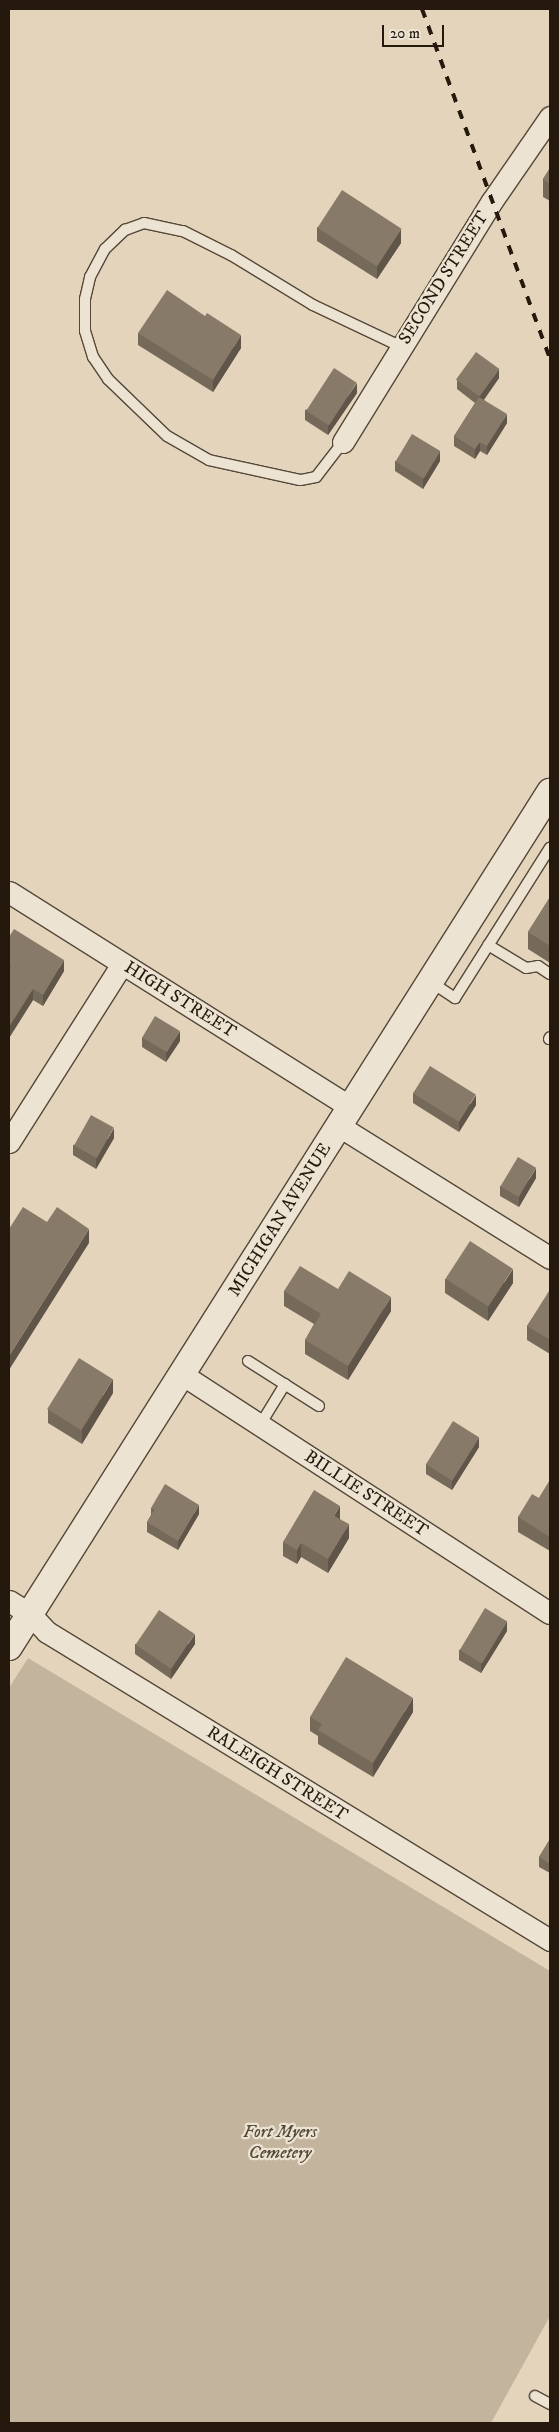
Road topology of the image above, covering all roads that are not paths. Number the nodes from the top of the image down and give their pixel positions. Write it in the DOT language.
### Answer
graph roads {
  1 [pos="550,117"];
  2 [pos="402,347"];
  3 [pos="343,442"];
  4 [pos="550,792"];
  5 [pos="550,848"];
  6 [pos="9,892"];
  7 [pos="488,945"];
  8 [pos="122,964"];
  9 [pos="550,974"];
  10 [pos="430,982"];
  11 [pos="345,1116"];
  12 [pos="9,1142"];
  13 [pos="550,1258"];
  14 [pos="248,1361"];
  15 [pos="183,1375"];
  16 [pos="285,1384"];
  17 [pos="319,1406"];
  18 [pos="260,1426"];
  19 [pos="19,1608"];
  20 [pos="550,1613"];
  21 [pos="9,1647"];
  22 [pos="550,1940"];
  23 [pos="535,2396"];
  24 [pos="550,2404"];
  1 -- 2 [label="street, SECOND STREET"];
  2 -- 3 [label="street, SECOND STREET"];
  2 -- 3 [label="lane"];
  4 -- 10 [label="street, MICHIGAN AVENUE"];
  5 -- 7 [label="lane"];
  6 -- 8 [label="street, HIGH STREET"];
  7 -- 9 [label="lane"];
  7 -- 10 [label="lane"];
  8 -- 11 [label="street, HIGH STREET"];
  8 -- 12 [label="street"];
  10 -- 11 [label="street, MICHIGAN AVENUE"];
  11 -- 13 [label="street, HIGH STREET"];
  11 -- 15 [label="street, MICHIGAN AVENUE"];
  14 -- 16 [label="lane"];
  15 -- 18 [label="street, BILLIE STREET"];
  15 -- 19 [label="street, MICHIGAN AVENUE"];
  16 -- 17 [label="lane"];
  16 -- 18 [label="lane"];
  18 -- 20 [label="street, BILLIE STREET"];
  19 -- 21 [label="street, MICHIGAN AVENUE"];
  19 -- 22 [label="street, RALEIGH STREET"];
  23 -- 24 [label="lane"];
}
